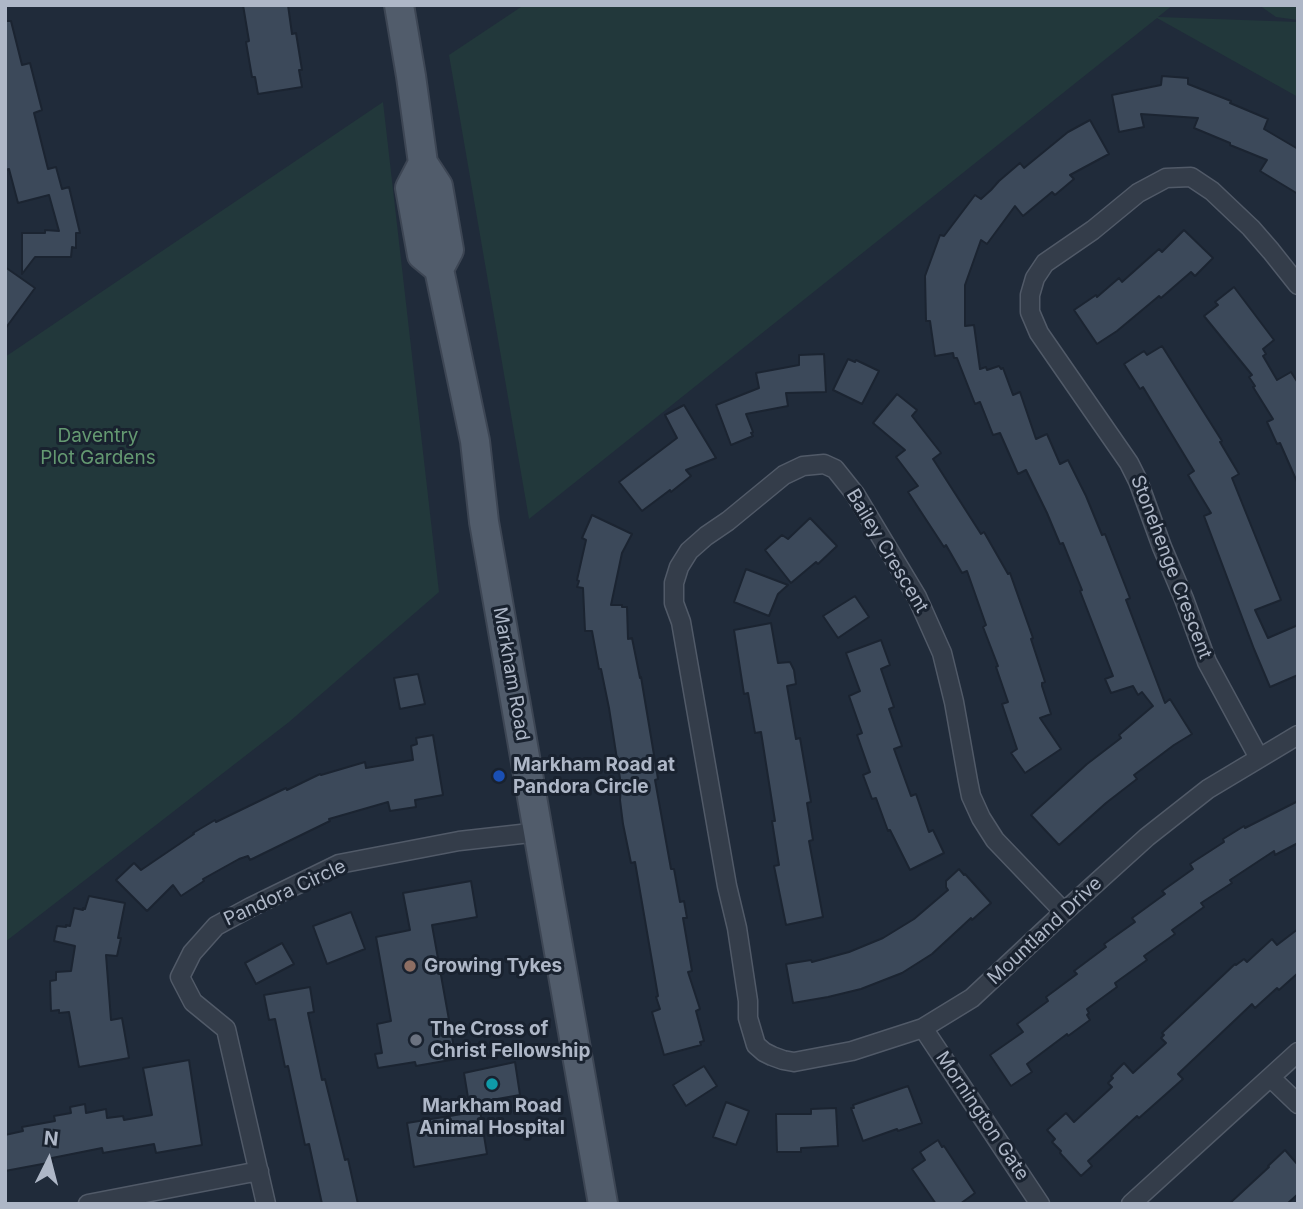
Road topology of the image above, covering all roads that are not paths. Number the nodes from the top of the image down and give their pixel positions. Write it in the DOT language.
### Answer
graph roads {
  1 [pos="399,5"];
  2 [pos="1298,285"];
  3 [pos="1298,735"];
  4 [pos="1259,758"];
  5 [pos="539,832"];
  6 [pos="1064,912"];
  7 [pos="923,1028"];
  8 [pos="764,1052"];
  9 [pos="1298,1052"];
  10 [pos="1271,1077"];
  11 [pos="1298,1104"];
  12 [pos="259,1171"];
  13 [pos="88,1204"];
  14 [pos="266,1204"];
  15 [pos="603,1204"];
  16 [pos="1040,1204"];
  17 [pos="1131,1204"];
  1 -- 5 [label="main road, Markham Road"];
  2 -- 4 [label="street, Stonehenge Crescent"];
  3 -- 4 [label="street, Mountland Drive"];
  4 -- 6 [label="street, Mountland Drive"];
  5 -- 12 [label="street, Pandora Circle"];
  5 -- 15 [label="main road, Markham Road"];
  6 -- 7 [label="street, Mountland Drive"];
  6 -- 8 [label="street, Bailey Crescent"];
  7 -- 8 [label="street, Mountland Drive"];
  7 -- 16 [label="street, Mornington Gate"];
  9 -- 10 [label="street"];
  10 -- 11 [label="street"];
  10 -- 17 [label="street"];
  12 -- 13 [label="street"];
  12 -- 14 [label="street, Pandora Circle"];
}
